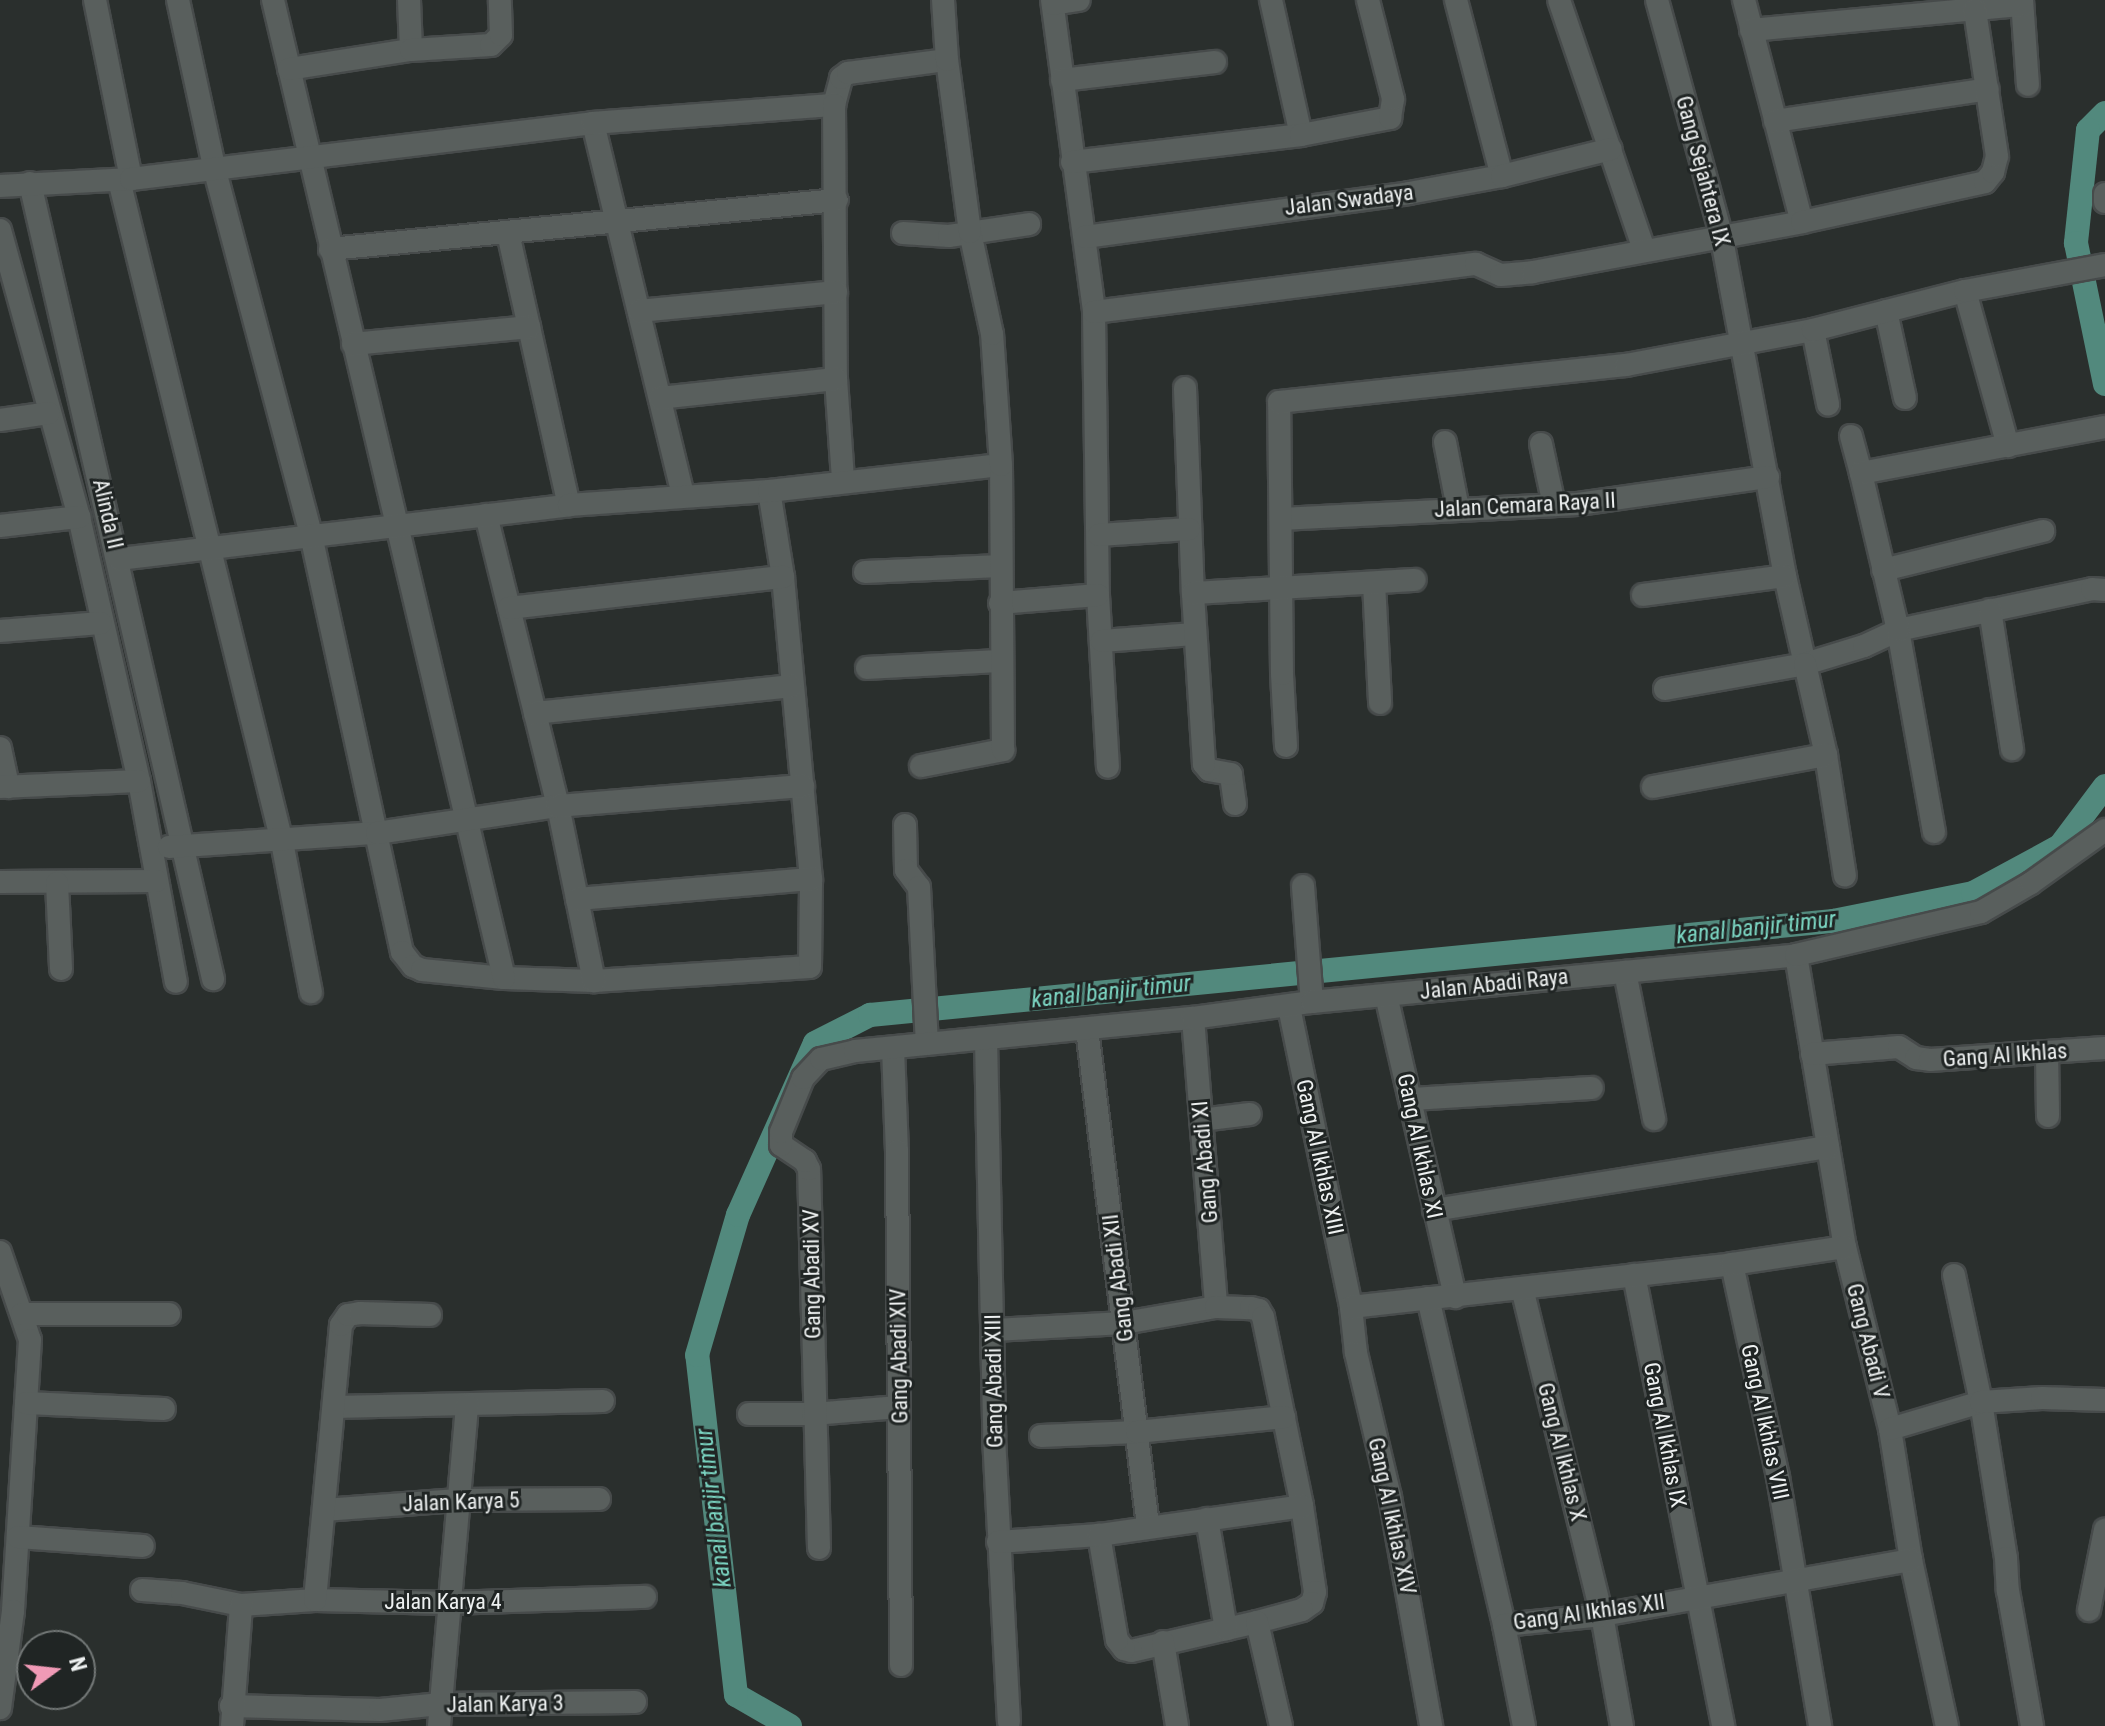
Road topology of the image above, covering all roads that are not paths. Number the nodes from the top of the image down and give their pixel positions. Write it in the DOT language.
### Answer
graph roads {
  1 [pos="95,0"];
  2 [pos="178,0"];
  3 [pos="273,0"];
  4 [pos="409,0"];
  5 [pos="500,0"];
  6 [pos="943,0"];
  7 [pos="1079,0"];
  8 [pos="1271,0"];
  9 [pos="1368,0"];
  10 [pos="1456,0"];
  11 [pos="1559,0"];
  12 [pos="1657,0"];
  13 [pos="1744,0"];
  14 [pos="1053,2"];
  15 [pos="2022,3"];
  16 [pos="1975,10"];
  17 [pos="1751,30"];
  18 [pos="411,50"];
  19 [pos="947,60"];
  20 [pos="1215,62"];
  21 [pos="289,69"];
  22 [pos="1062,80"];
  23 [pos="2028,85"];
  24 [pos="1988,89"];
  25 [pos="834,105"];
  26 [pos="1775,121"];
  27 [pos="593,123"];
  28 [pos="1301,135"];
  29 [pos="1611,149"];
  30 [pos="309,160"];
  31 [pos="1072,162"];
  32 [pos="215,171"];
  33 [pos="1502,176"];
  34 [pos="125,180"];
  35 [pos="1,183"];
  36 [pos="30,183"];
  37 [pos="2105,194"];
  38 [pos="837,200"];
  39 [pos="2105,202"];
  40 [pos="617,221"];
  41 [pos="1802,222"];
  42 [pos="1029,224"];
  43 [pos="0,230"];
  44 [pos="970,232"];
  45 [pos="508,233"];
  46 [pos="903,233"];
  47 [pos="1721,234"];
  48 [pos="1085,237"];
  49 [pos="330,249"];
  50 [pos="1644,250"];
  51 [pos="2087,269"];
  52 [pos="1965,291"];
  53 [pos="836,292"];
  54 [pos="10,303"];
  55 [pos="639,311"];
  56 [pos="1886,311"];
  57 [pos="1094,312"];
  58 [pos="529,327"];
  59 [pos="1813,330"];
  60 [pos="353,344"];
  61 [pos="1741,344"];
  62 [pos="836,379"];
  63 [pos="1185,388"];
  64 [pos="660,398"];
  65 [pos="1905,398"];
  66 [pos="1828,404"];
  67 [pos="49,413"];
  68 [pos="0,420"];
  69 [pos="2101,428"];
  70 [pos="1851,436"];
  71 [pos="1445,442"];
  72 [pos="1541,444"];
  73 [pos="2008,446"];
  74 [pos="1001,465"];
  75 [pos="1861,473"];
  76 [pos="1768,477"];
  77 [pos="843,480"];
  78 [pos="769,491"];
  79 [pos="683,494"];
  80 [pos="569,505"];
  81 [pos="1554,505"];
  82 [pos="1458,509"];
  83 [pos="486,515"];
  84 [pos="79,517"];
  85 [pos="1281,519"];
  86 [pos="396,525"];
  87 [pos="0,526"];
  88 [pos="1189,529"];
  89 [pos="2043,531"];
  90 [pos="311,535"];
  91 [pos="1099,535"];
  92 [pos="208,550"];
  93 [pos="119,559"];
  94 [pos="1000,566"];
  95 [pos="1883,570"];
  96 [pos="865,572"];
  97 [pos="1785,576"];
  98 [pos="783,577"];
  99 [pos="1415,580"];
  100 [pos="1374,583"];
  101 [pos="1281,587"];
  102 [pos="2105,590"];
  103 [pos="1193,593"];
  104 [pos="1098,595"];
  105 [pos="1643,595"];
  106 [pos="1000,603"];
  107 [pos="509,608"];
  108 [pos="1990,610"];
  109 [pos="101,623"];
  110 [pos="1898,630"];
  111 [pos="0,631"];
  112 [pos="1194,634"];
  113 [pos="1102,641"];
  114 [pos="1002,661"];
  115 [pos="1805,664"];
  116 [pos="867,668"];
  117 [pos="791,686"];
  118 [pos="1665,689"];
  119 [pos="1380,703"];
  120 [pos="535,713"];
  121 [pos="1286,746"];
  122 [pos="0,748"];
  123 [pos="2012,749"];
  124 [pos="1826,755"];
  125 [pos="921,766"];
  126 [pos="1108,767"];
  127 [pos="139,781"];
  128 [pos="803,786"];
  129 [pos="4,787"];
  130 [pos="1653,787"];
  131 [pos="1235,804"];
  132 [pos="558,806"];
  133 [pos="465,821"];
  134 [pos="905,825"];
  135 [pos="2105,830"];
  136 [pos="1934,832"];
  137 [pos="377,833"];
  138 [pos="282,842"];
  139 [pos="184,846"];
  140 [pos="152,849"];
  141 [pos="1845,876"];
  142 [pos="811,879"];
  143 [pos="156,881"];
  144 [pos="0,882"];
  145 [pos="57,883"];
  146 [pos="1303,886"];
  147 [pos="577,899"];
  148 [pos="1796,955"];
  149 [pos="61,969"];
  150 [pos="1625,972"];
  151 [pos="504,978"];
  152 [pos="213,979"];
  153 [pos="594,981"];
  154 [pos="176,982"];
  155 [pos="311,992"];
  156 [pos="1311,992"];
  157 [pos="1386,995"];
  158 [pos="1289,1007"];
  159 [pos="1193,1018"];
  160 [pos="1087,1029"];
  161 [pos="926,1036"];
  162 [pos="986,1039"];
  163 [pos="893,1048"];
  164 [pos="2105,1048"];
  165 [pos="855,1051"];
  166 [pos="2047,1052"];
  167 [pos="1812,1054"];
  168 [pos="1592,1088"];
  169 [pos="1411,1099"];
  170 [pos="1250,1114"];
  171 [pos="2048,1116"];
  172 [pos="1654,1119"];
  173 [pos="1201,1120"];
  174 [pos="1828,1147"];
  175 [pos="1434,1210"];
  176 [pos="1845,1247"];
  177 [pos="0,1252"];
  178 [pos="1732,1264"];
  179 [pos="1634,1275"];
  180 [pos="1954,1275"];
  181 [pos="1522,1288"];
  182 [pos="1455,1297"];
  183 [pos="1428,1298"];
  184 [pos="1216,1307"];
  185 [pos="1351,1307"];
  186 [pos="22,1314"];
  187 [pos="169,1314"];
  188 [pos="430,1315"];
  189 [pos="1124,1323"];
  190 [pos="994,1330"];
  191 [pos="2105,1400"];
  192 [pos="603,1401"];
  193 [pos="1981,1402"];
  194 [pos="26,1403"];
  195 [pos="467,1405"];
  196 [pos="334,1407"];
  197 [pos="899,1407"];
  198 [pos="164,1409"];
  199 [pos="749,1414"];
  200 [pos="813,1414"];
  201 [pos="1284,1417"];
  202 [pos="1890,1429"];
  203 [pos="1137,1432"];
  204 [pos="1041,1436"];
  205 [pos="599,1499"];
  206 [pos="458,1500"];
  207 [pos="1302,1506"];
  208 [pos="324,1510"];
  209 [pos="1207,1519"];
  210 [pos="1148,1526"];
  211 [pos="2105,1530"];
  212 [pos="1099,1535"];
  213 [pos="12,1542"];
  214 [pos="998,1542"];
  215 [pos="143,1546"];
  216 [pos="819,1548"];
  217 [pos="1911,1560"];
  218 [pos="1796,1580"];
  219 [pos="142,1590"];
  220 [pos="1697,1596"];
  221 [pos="645,1597"];
  222 [pos="315,1600"];
  223 [pos="450,1603"];
  224 [pos="241,1605"];
  225 [pos="2089,1610"];
  226 [pos="1602,1615"];
  227 [pos="1257,1622"];
  228 [pos="1504,1625"];
  229 [pos="1226,1629"];
  230 [pos="1163,1642"];
  231 [pos="901,1665"];
  232 [pos="635,1702"];
  233 [pos="0,1708"];
  234 [pos="440,1715"];
  235 [pos="232,1716"];
  236 [pos="339,1718"];
  237 [pos="1009,1722"];
  238 [pos="1177,1726"];
  239 [pos="1281,1726"];
  240 [pos="1431,1726"];
  241 [pos="1524,1726"];
  242 [pos="1622,1726"];
  243 [pos="1723,1726"];
  244 [pos="1820,1726"];
  245 [pos="1947,1726"];
  246 [pos="2032,1726"];
  1 -- 34 [label="street"];
  2 -- 32 [label="street"];
  3 -- 21 [label="street"];
  4 -- 18 [label="street"];
  5 -- 18 [label="street"];
  6 -- 19 [label="street"];
  7 -- 14 [label="street"];
  8 -- 28 [label="street"];
  9 -- 28 [label="street"];
  10 -- 33 [label="street"];
  11 -- 29 [label="street"];
  12 -- 47 [label="street, Gang Sejahtera IX"];
  13 -- 17 [label="street"];
  14 -- 22 [label="street"];
  15 -- 16 [label="street"];
  15 -- 23 [label="street"];
  16 -- 17 [label="street"];
  16 -- 24 [label="street"];
  17 -- 26 [label="street"];
  18 -- 21 [label="street"];
  19 -- 25 [label="street"];
  19 -- 44 [label="street"];
  20 -- 22 [label="street"];
  21 -- 30 [label="street"];
  22 -- 31 [label="street"];
  24 -- 26 [label="street"];
  24 -- 41 [label="street"];
  25 -- 27 [label="street"];
  25 -- 38 [label="street"];
  26 -- 41 [label="street"];
  27 -- 30 [label="street"];
  27 -- 40 [label="street"];
  28 -- 31 [label="street"];
  29 -- 33 [label="street, Jalan Swadaya"];
  29 -- 50 [label="street"];
  30 -- 32 [label="street"];
  30 -- 49 [label="street"];
  31 -- 48 [label="street"];
  32 -- 34 [label="street"];
  32 -- 90 [label="street"];
  33 -- 48 [label="street, Jalan Swadaya"];
  34 -- 36 [label="street"];
  34 -- 92 [label="street"];
  35 -- 36 [label="street"];
  36 -- 93 [label="street, Alinda II"];
  37 -- 39 [label="street"];
  38 -- 40 [label="street"];
  38 -- 53 [label="street"];
  40 -- 45 [label="street"];
  40 -- 55 [label="street"];
  41 -- 47 [label="street"];
  42 -- 44 [label="street"];
  43 -- 54 [label="street"];
  44 -- 46 [label="street"];
  44 -- 74 [label="street"];
  45 -- 49 [label="street"];
  45 -- 58 [label="street"];
  47 -- 50 [label="street"];
  47 -- 61 [label="street, Gang Sejahtera IX"];
  48 -- 57 [label="street"];
  49 -- 60 [label="street"];
  50 -- 57 [label="street"];
  51 -- 52 [label="street"];
  52 -- 56 [label="street"];
  52 -- 73 [label="street"];
  53 -- 55 [label="street"];
  53 -- 62 [label="street"];
  54 -- 67 [label="street"];
  55 -- 64 [label="street"];
  56 -- 59 [label="street"];
  56 -- 65 [label="street"];
  57 -- 91 [label="street"];
  58 -- 60 [label="street"];
  58 -- 80 [label="street"];
  59 -- 61 [label="street"];
  59 -- 66 [label="street"];
  60 -- 86 [label="street"];
  61 -- 76 [label="street, Gang Sejahtera IX"];
  61 -- 85 [label="street"];
  62 -- 64 [label="street"];
  62 -- 77 [label="street"];
  63 -- 88 [label="street"];
  64 -- 79 [label="street"];
  67 -- 68 [label="street"];
  67 -- 84 [label="street"];
  69 -- 73 [label="street"];
  70 -- 75 [label="street"];
  71 -- 82 [label="street"];
  72 -- 81 [label="street"];
  73 -- 75 [label="street"];
  74 -- 77 [label="street"];
  74 -- 94 [label="street"];
  75 -- 95 [label="street"];
  76 -- 81 [label="street, Jalan Cemara Raya II"];
  76 -- 97 [label="street, Gang Sejahtera IX"];
  77 -- 78 [label="street"];
  78 -- 79 [label="street"];
  78 -- 98 [label="street"];
  79 -- 80 [label="street"];
  80 -- 83 [label="street"];
  81 -- 82 [label="street, Jalan Cemara Raya II"];
  82 -- 85 [label="street, Jalan Cemara Raya II"];
  83 -- 86 [label="street"];
  83 -- 107 [label="street"];
  84 -- 87 [label="street"];
  84 -- 109 [label="street"];
  85 -- 101 [label="street"];
  86 -- 90 [label="street"];
  86 -- 133 [label="street"];
  88 -- 91 [label="street"];
  88 -- 103 [label="street"];
  89 -- 95 [label="street"];
  90 -- 92 [label="street"];
  90 -- 137 [label="street"];
  91 -- 104 [label="street"];
  92 -- 93 [label="street"];
  92 -- 138 [label="street"];
  93 -- 139 [label="street, Alinda II"];
  94 -- 96 [label="street"];
  94 -- 106 [label="street"];
  95 -- 110 [label="street"];
  97 -- 105 [label="street"];
  97 -- 115 [label="street, Gang Sejahtera IX"];
  98 -- 107 [label="street"];
  98 -- 117 [label="street"];
  99 -- 100 [label="street"];
  100 -- 101 [label="street"];
  100 -- 119 [label="street"];
  101 -- 103 [label="street"];
  101 -- 121 [label="street"];
  102 -- 108 [label="street"];
  103 -- 112 [label="street"];
  104 -- 106 [label="street"];
  104 -- 113 [label="street"];
  106 -- 114 [label="street"];
  107 -- 120 [label="street"];
  108 -- 110 [label="street"];
  108 -- 123 [label="street"];
  109 -- 111 [label="street"];
  109 -- 127 [label="street"];
  110 -- 115 [label="street"];
  110 -- 136 [label="street"];
  112 -- 113 [label="street"];
  112 -- 131 [label="street"];
  113 -- 126 [label="street"];
  114 -- 116 [label="street"];
  114 -- 125 [label="street"];
  115 -- 118 [label="street"];
  115 -- 124 [label="street, Gang Sejahtera IX"];
  117 -- 120 [label="street"];
  117 -- 128 [label="street"];
  120 -- 132 [label="street"];
  122 -- 129 [label="street"];
  124 -- 130 [label="street"];
  124 -- 141 [label="street, Gang Sejahtera IX"];
  127 -- 129 [label="street"];
  127 -- 140 [label="street"];
  128 -- 132 [label="street"];
  128 -- 142 [label="street"];
  132 -- 133 [label="street"];
  132 -- 147 [label="street"];
  133 -- 137 [label="street"];
  133 -- 151 [label="street"];
  134 -- 161 [label="street"];
  135 -- 148 [label="street, Jalan Abadi Raya"];
  137 -- 138 [label="street"];
  137 -- 151 [label="street"];
  138 -- 139 [label="street"];
  138 -- 155 [label="street"];
  139 -- 140 [label="street"];
  139 -- 152 [label="street, Alinda II"];
  140 -- 143 [label="street"];
  142 -- 147 [label="street"];
  142 -- 153 [label="street"];
  143 -- 145 [label="street"];
  143 -- 154 [label="street"];
  144 -- 145 [label="street"];
  145 -- 149 [label="street"];
  146 -- 156 [label="street"];
  147 -- 153 [label="street"];
  148 -- 150 [label="street, Jalan Abadi Raya"];
  148 -- 167 [label="street, Gang Abadi V"];
  150 -- 157 [label="street, Jalan Abadi Raya"];
  150 -- 172 [label="street"];
  151 -- 153 [label="street"];
  156 -- 157 [label="street, Jalan Abadi Raya"];
  156 -- 158 [label="street, Jalan Abadi Raya"];
  157 -- 169 [label="street, Gang Al Ikhlas XI"];
  158 -- 159 [label="street, Jalan Abadi Raya"];
  158 -- 185 [label="street, Gang Al Ikhlas XIII"];
  159 -- 160 [label="street, Jalan Abadi Raya"];
  159 -- 173 [label="street, Gang Abadi XI"];
  160 -- 162 [label="street, Jalan Abadi Raya"];
  160 -- 189 [label="street, Gang Abadi XII"];
  161 -- 162 [label="street, Jalan Abadi Raya"];
  161 -- 163 [label="street, Jalan Abadi Raya"];
  162 -- 190 [label="street, Gang Abadi XIII"];
  163 -- 165 [label="street, Jalan Abadi Raya"];
  163 -- 197 [label="street, Gang Abadi XIV"];
  164 -- 166 [label="street, Gang Al Ikhlas"];
  165 -- 200 [label="street, Gang Abadi XV"];
  166 -- 167 [label="street, Gang Al Ikhlas"];
  166 -- 171 [label="street"];
  167 -- 174 [label="street, Gang Abadi V"];
  168 -- 169 [label="street"];
  169 -- 175 [label="street, Gang Al Ikhlas XI"];
  170 -- 173 [label="street"];
  173 -- 184 [label="street, Gang Abadi XI"];
  174 -- 175 [label="street"];
  174 -- 176 [label="street, Gang Abadi V"];
  175 -- 182 [label="street, Gang Al Ikhlas XI"];
  176 -- 178 [label="street"];
  176 -- 202 [label="street, Gang Abadi V"];
  177 -- 186 [label="street"];
  178 -- 179 [label="street"];
  178 -- 218 [label="street, Gang Al Ikhlas VIII"];
  179 -- 181 [label="street"];
  179 -- 220 [label="street, Gang Al Ikhlas IX"];
  180 -- 193 [label="street"];
  181 -- 182 [label="street"];
  181 -- 226 [label="street, Gang Al Ikhlas X"];
  182 -- 183 [label="street"];
  183 -- 185 [label="street"];
  183 -- 228 [label="street, Gang Al Ikhlas XII"];
  184 -- 189 [label="street"];
  184 -- 201 [label="street"];
  185 -- 240 [label="street, Gang Al Ikhlas XIV"];
  186 -- 187 [label="street"];
  186 -- 194 [label="street"];
  188 -- 196 [label="street"];
  189 -- 190 [label="street"];
  189 -- 203 [label="street, Gang Abadi XII"];
  190 -- 214 [label="street, Gang Abadi XIII"];
  191 -- 193 [label="street"];
  192 -- 195 [label="street"];
  193 -- 202 [label="street"];
  193 -- 246 [label="street"];
  194 -- 198 [label="street"];
  194 -- 213 [label="street"];
  195 -- 196 [label="street"];
  195 -- 206 [label="street"];
  196 -- 208 [label="street"];
  197 -- 200 [label="street"];
  197 -- 231 [label="street, Gang Abadi XIV"];
  199 -- 200 [label="street"];
  200 -- 216 [label="street, Gang Abadi XV"];
  201 -- 203 [label="street"];
  201 -- 207 [label="street"];
  202 -- 217 [label="street, Gang Abadi V"];
  203 -- 204 [label="street"];
  203 -- 210 [label="street, Gang Abadi XII"];
  205 -- 206 [label="street, Jalan Karya 5"];
  206 -- 208 [label="street, Jalan Karya 5"];
  206 -- 223 [label="street"];
  207 -- 209 [label="street"];
  207 -- 227 [label="street"];
  208 -- 222 [label="street"];
  209 -- 210 [label="street"];
  209 -- 229 [label="street"];
  210 -- 212 [label="street"];
  211 -- 225 [label="street"];
  212 -- 214 [label="street"];
  212 -- 230 [label="street"];
  213 -- 215 [label="street"];
  213 -- 233 [label="street"];
  214 -- 237 [label="street, Gang Abadi XIII"];
  217 -- 218 [label="street, Gang Al Ikhlas XII"];
  217 -- 245 [label="street, Gang Abadi V"];
  218 -- 220 [label="street, Gang Al Ikhlas XII"];
  218 -- 244 [label="street, Gang Al Ikhlas VIII"];
  219 -- 224 [label="street, Jalan Karya 4"];
  220 -- 226 [label="street, Gang Al Ikhlas XII"];
  220 -- 243 [label="street, Gang Al Ikhlas IX"];
  221 -- 223 [label="street, Jalan Karya 4"];
  222 -- 223 [label="street, Jalan Karya 4"];
  222 -- 224 [label="street, Jalan Karya 4"];
  223 -- 234 [label="street"];
  224 -- 235 [label="street"];
  226 -- 228 [label="street, Gang Al Ikhlas XII"];
  226 -- 242 [label="street, Gang Al Ikhlas X"];
  227 -- 229 [label="street"];
  227 -- 239 [label="street"];
  228 -- 241 [label="street"];
  229 -- 230 [label="street"];
  230 -- 238 [label="street"];
  232 -- 234 [label="street, Jalan Karya 3"];
  234 -- 236 [label="street, Jalan Karya 3"];
  235 -- 236 [label="street, Jalan Karya 3"];
}
